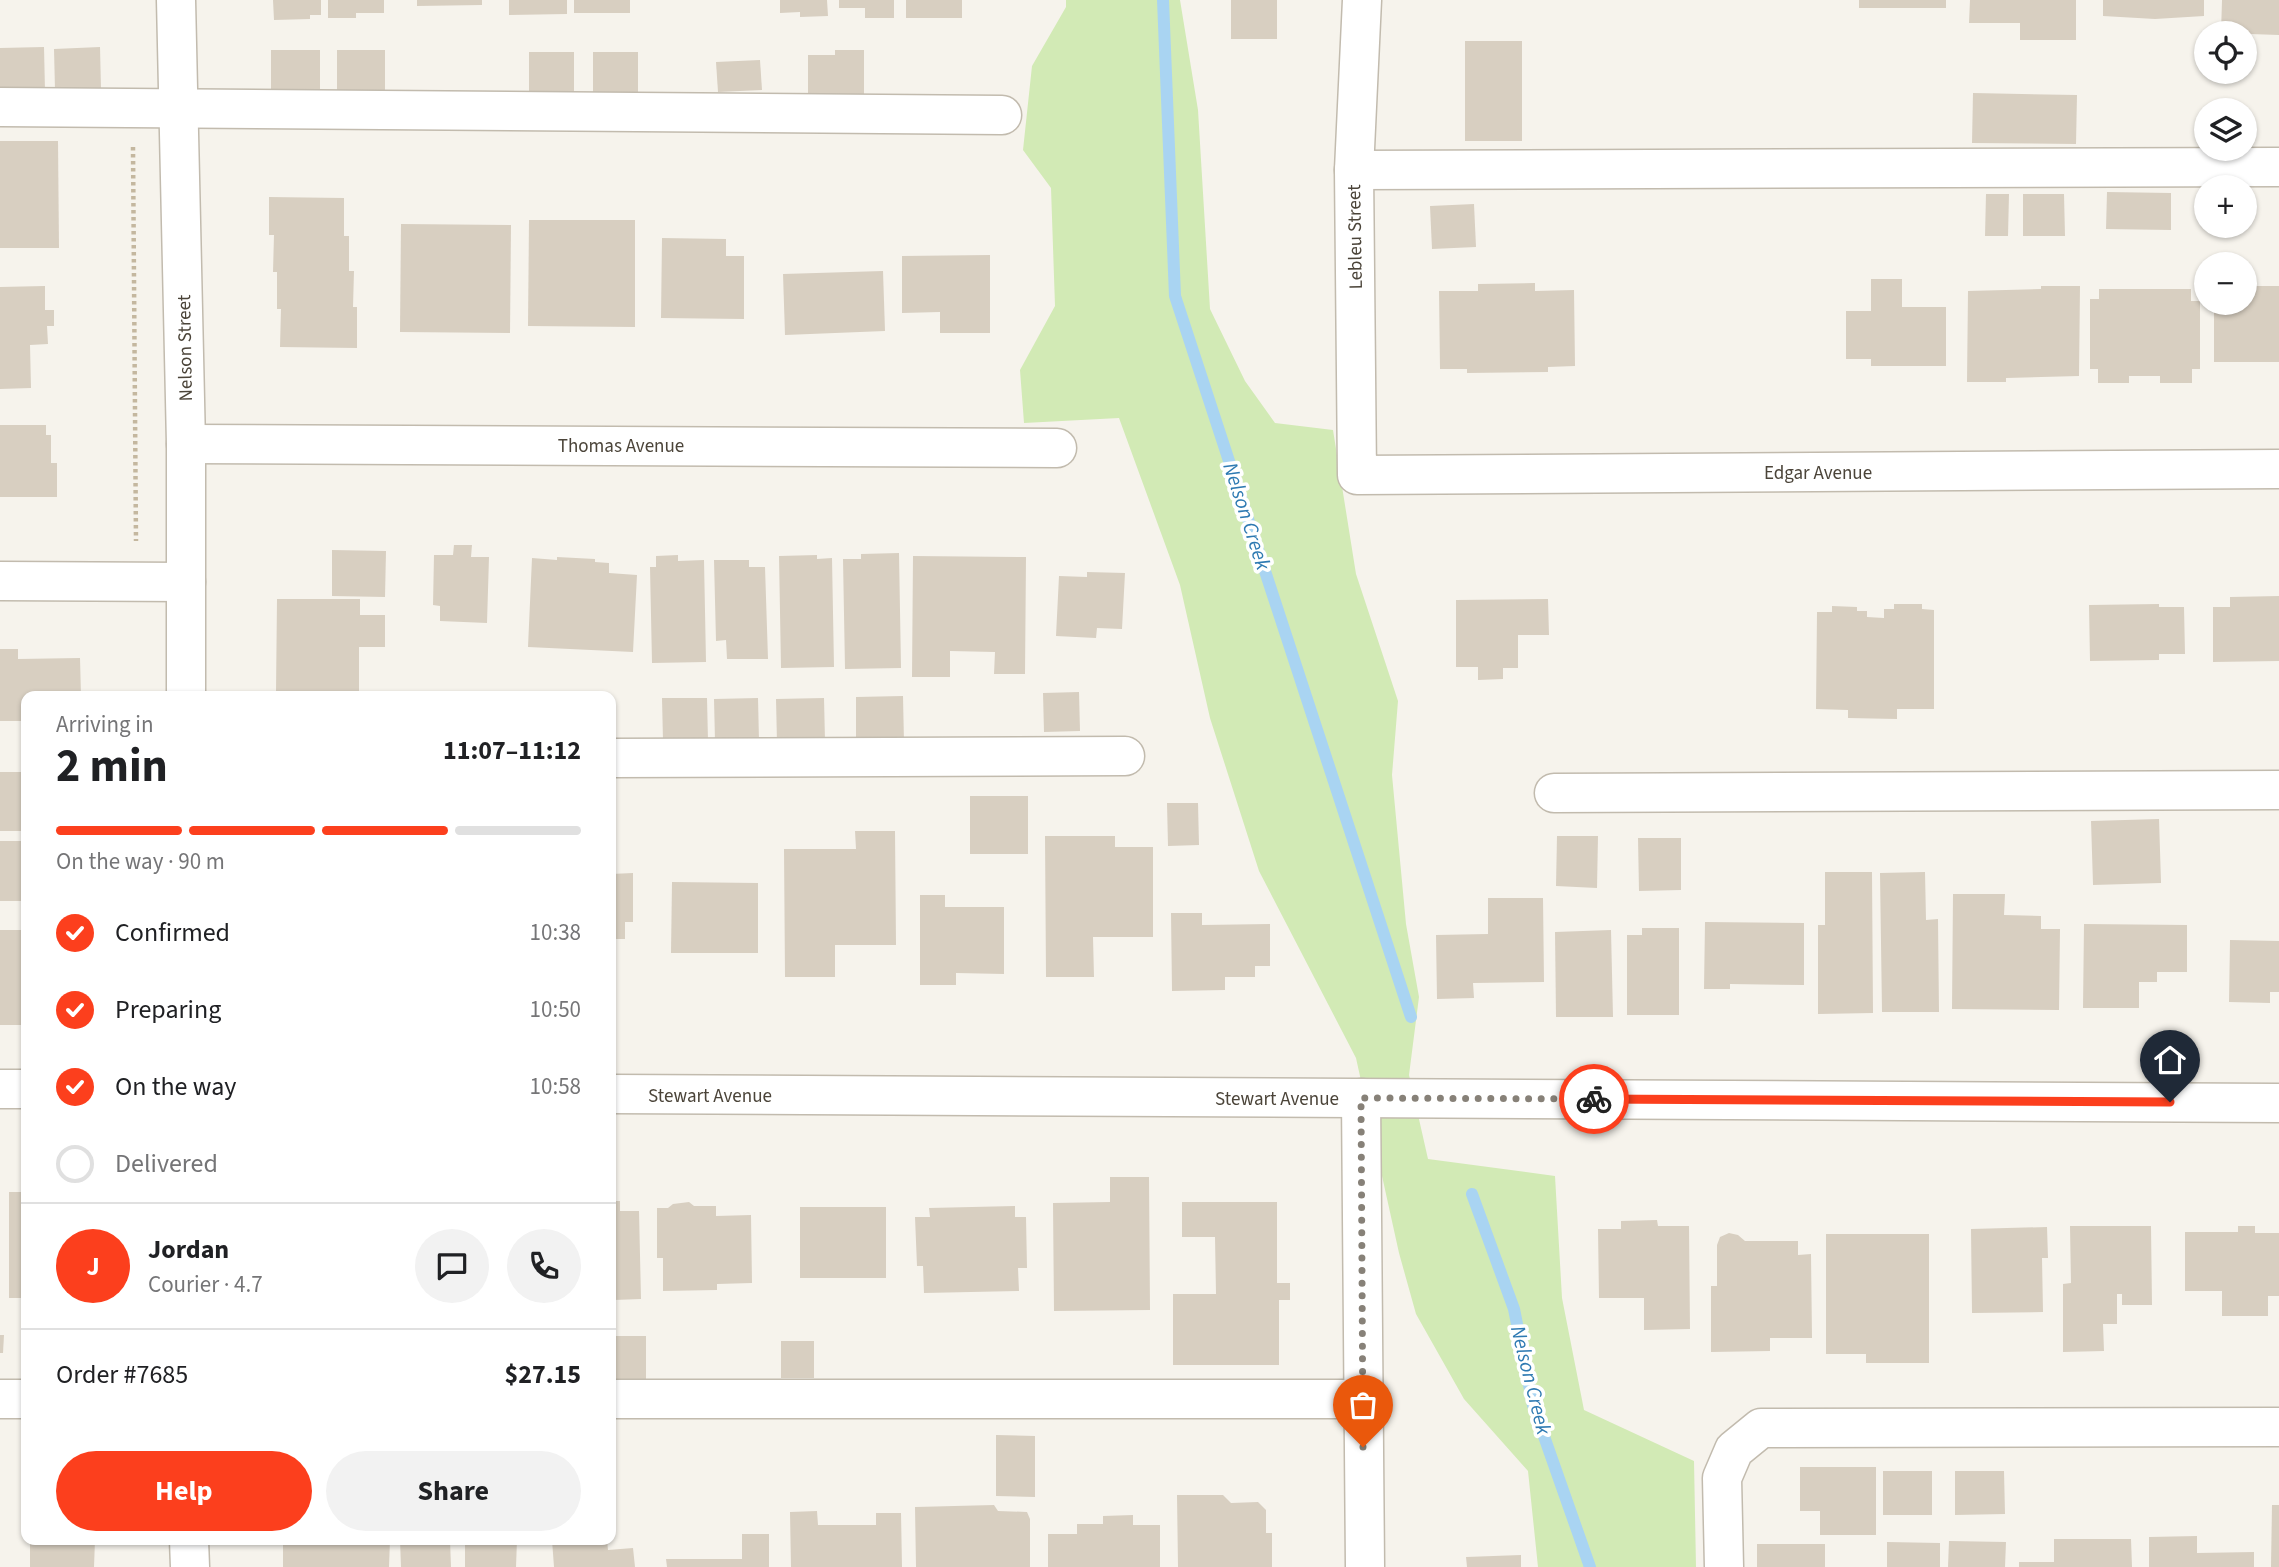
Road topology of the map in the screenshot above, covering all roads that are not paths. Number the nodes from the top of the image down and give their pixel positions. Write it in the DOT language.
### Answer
graph roads {
  1 [pos="176,0"];
  2 [pos="1362,0"];
  3 [pos="0,107"];
  4 [pos="178,107"];
  5 [pos="1002,115"];
  6 [pos="2279,167"];
  7 [pos="1354,170"];
  8 [pos="186,444"];
  9 [pos="1057,448"];
  10 [pos="2279,469"];
  11 [pos="1357,475"];
  12 [pos="0,581"];
  13 [pos="186,582"];
  14 [pos="186,691"];
  15 [pos="1125,756"];
  16 [pos="616,758"];
  17 [pos="2279,790"];
  18 [pos="1554,793"];
  19 [pos="0,1089"];
  20 [pos="21,1089"];
  21 [pos="616,1094"];
  22 [pos="1361,1098"];
  23 [pos="2279,1102"];
  24 [pos="0,1399"];
  25 [pos="21,1399"];
  26 [pos="616,1399"];
  27 [pos="1363,1399"];
  28 [pos="2279,1427"];
  29 [pos="190,1545"];
  30 [pos="190,1567"];
  31 [pos="1366,1567"];
  32 [pos="1724,1567"];
  1 -- 4 [label="street, Nelson Street"];
  2 -- 7 [label="street, Lebleu Street"];
  3 -- 4 [label="street"];
  4 -- 5 [label="street"];
  4 -- 8 [label="street, Nelson Street"];
  6 -- 7 [label="street"];
  7 -- 11 [label="street, Lebleu Street"];
  8 -- 9 [label="street, Thomas Avenue"];
  8 -- 13 [label="street, Nelson Street"];
  10 -- 11 [label="street, Edgar Avenue"];
  12 -- 13 [label="street"];
  13 -- 14 [label="street, Nelson Street"];
  15 -- 16 [label="street"];
  17 -- 18 [label="street"];
  19 -- 20 [label="street"];
  21 -- 22 [label="street, Stewart Avenue"];
  22 -- 23 [label="street, Stewart Avenue"];
  22 -- 27 [label="street"];
  24 -- 25 [label="street"];
  26 -- 27 [label="street"];
  27 -- 31 [label="street"];
  28 -- 32 [label="street"];
  29 -- 30 [label="street"];
}
